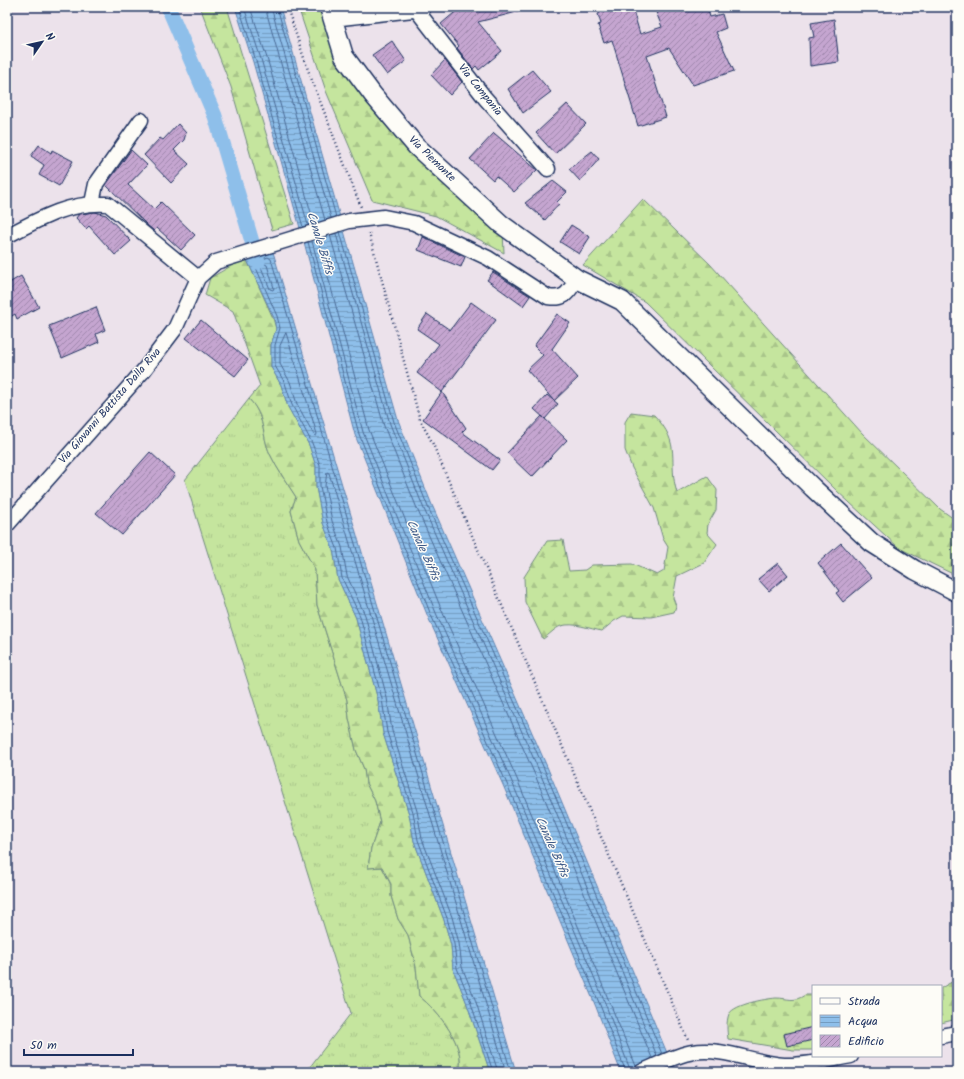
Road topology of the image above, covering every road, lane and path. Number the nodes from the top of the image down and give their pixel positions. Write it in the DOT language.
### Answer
graph roads {
  1 [pos="287,7"];
  2 [pos="419,8"];
  3 [pos="330,12"];
  4 [pos="141,120"];
  5 [pos="548,169"];
  6 [pos="92,203"];
  7 [pos="365,217"];
  8 [pos="7,236"];
  9 [pos="198,278"];
  10 [pos="577,279"];
  11 [pos="7,525"];
  12 [pos="957,592"];
  13 [pos="957,1033"];
  14 [pos="942,1036"];
  15 [pos="687,1054"];
  16 [pos="846,1057"];
  17 [pos="641,1072"];
  1 -- 7 [label="path"];
  2 -- 3 [label="street"];
  2 -- 5 [label="street, Via Campania"];
  3 -- 10 [label="street, Via Piemonte"];
  4 -- 6 [label="street"];
  6 -- 8 [label="street"];
  6 -- 9 [label="street"];
  7 -- 9 [label="street, Via Giovanni Battista Dalla Riva"];
  7 -- 10 [label="street, Via Giovanni Battista Dalla Riva"];
  7 -- 15 [label="path"];
  9 -- 11 [label="street, Via Giovanni Battista Dalla Riva"];
  10 -- 12 [label="street, Via Piemonte"];
  13 -- 14 [label="street"];
  15 -- 16 [label="street"];
  15 -- 17 [label="street"];
}
